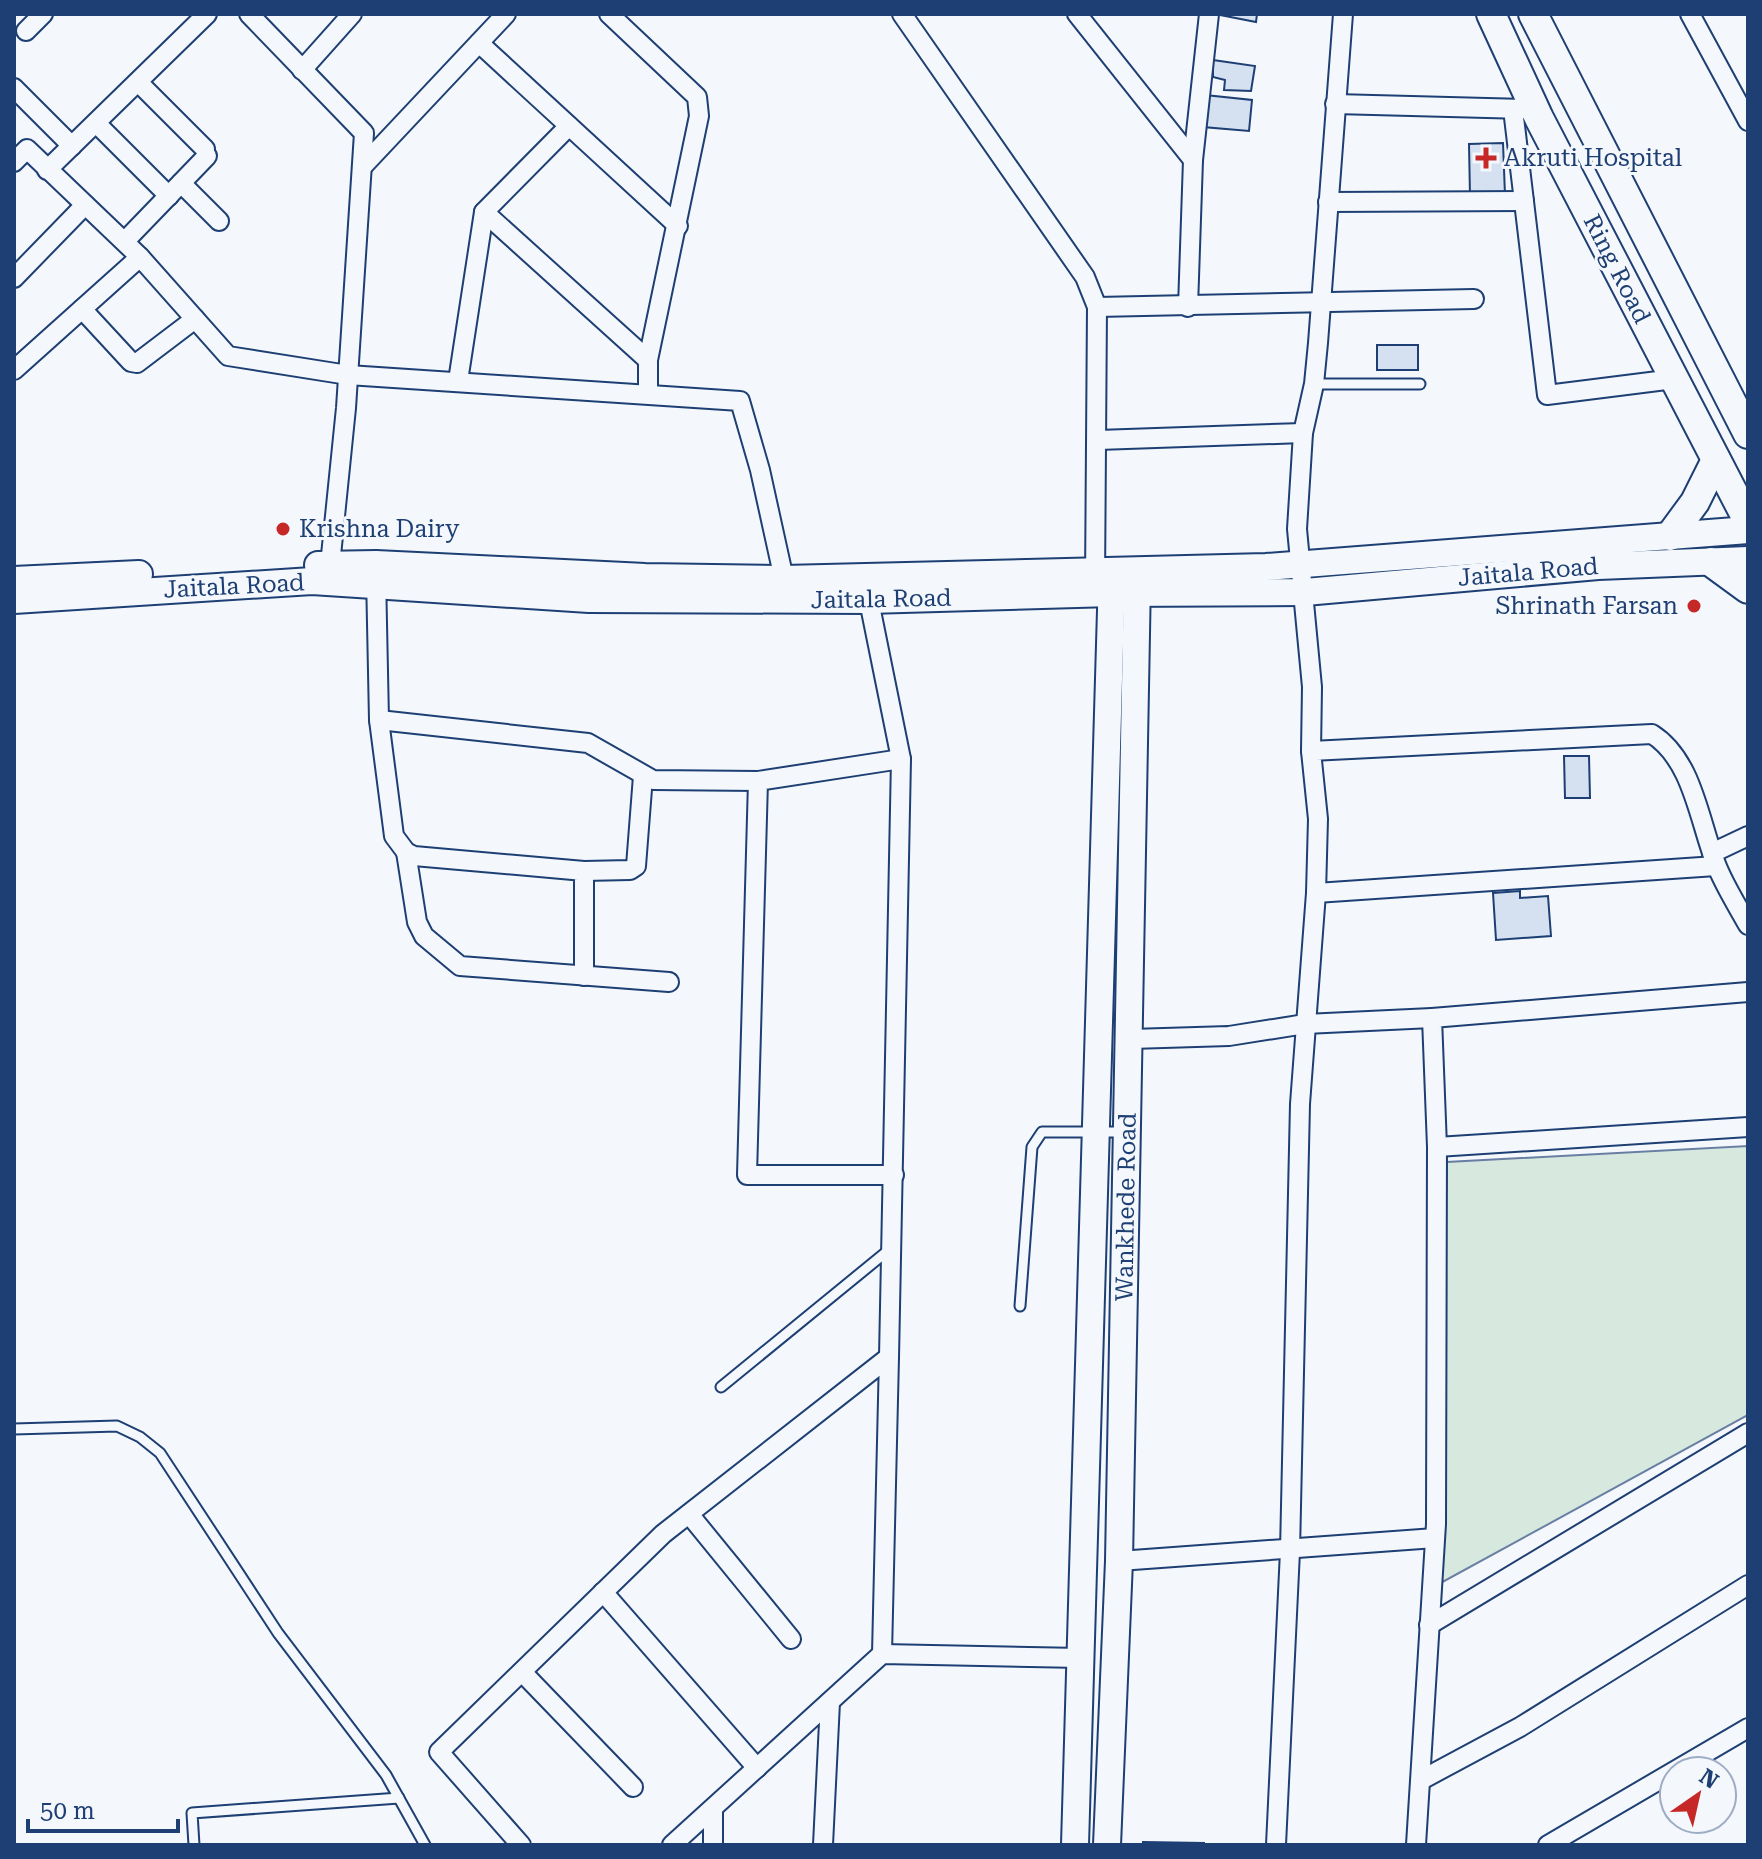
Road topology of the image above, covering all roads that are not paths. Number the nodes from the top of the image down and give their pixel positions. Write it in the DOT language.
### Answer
graph roads {
  1 [pos="43,14"];
  2 [pos="207,14"];
  3 [pos="249,14"];
  4 [pos="352,14"];
  5 [pos="506,14"];
  6 [pos="609,14"];
  7 [pos="902,14"];
  8 [pos="1077,14"];
  9 [pos="1209,14"];
  10 [pos="1343,14"];
  11 [pos="1491,14"];
  12 [pos="1533,14"];
  13 [pos="1690,14"];
  14 [pos="26,31"];
  15 [pos="479,43"];
  16 [pos="302,70"];
  17 [pos="138,82"];
  18 [pos="14,88"];
  19 [pos="1335,104"];
  20 [pos="1524,109"];
  21 [pos="1748,121"];
  22 [pos="96,123"];
  23 [pos="569,126"];
  24 [pos="72,146"];
  25 [pos="1193,160"];
  26 [pos="14,162"];
  27 [pos="362,167"];
  28 [pos="47,170"];
  29 [pos="175,190"];
  30 [pos="1524,201"];
  31 [pos="1328,202"];
  32 [pos="85,205"];
  33 [pos="484,212"];
  34 [pos="219,221"];
  35 [pos="678,226"];
  36 [pos="125,241"];
  37 [pos="140,257"];
  38 [pos="14,278"];
  39 [pos="1474,299"];
  40 [pos="1321,303"];
  41 [pos="1097,307"];
  42 [pos="1188,307"];
  43 [pos="82,309"];
  44 [pos="195,319"];
  45 [pos="648,360"];
  46 [pos="14,370"];
  47 [pos="348,375"];
  48 [pos="1674,379"];
  49 [pos="458,381"];
  50 [pos="1314,384"];
  51 [pos="1420,384"];
  52 [pos="648,394"];
  53 [pos="1740,401"];
  54 [pos="1303,433"];
  55 [pos="1748,434"];
  56 [pos="1098,440"];
  57 [pos="1716,460"];
  58 [pos="1748,521"];
  59 [pos="1748,530"];
  60 [pos="1670,536"];
  61 [pos="1748,560"];
  62 [pos="1711,562"];
  63 [pos="1300,565"];
  64 [pos="329,573"];
  65 [pos="376,574"];
  66 [pos="784,579"];
  67 [pos="14,580"];
  68 [pos="1115,581"];
  69 [pos="866,588"];
  70 [pos="1748,589"];
  71 [pos="1305,592"];
  72 [pos="14,600"];
  73 [pos="379,720"];
  74 [pos="1311,751"];
  75 [pos="901,759"];
  76 [pos="643,776"];
  77 [pos="758,781"];
  78 [pos="1748,836"];
  79 [pos="406,852"];
  80 [pos="1714,860"];
  81 [pos="584,871"];
  82 [pos="1316,893"];
  83 [pos="1748,925"];
  84 [pos="584,976"];
  85 [pos="669,982"];
  86 [pos="1748,992"];
  87 [pos="1432,1018"];
  88 [pos="1305,1024"];
  89 [pos="1131,1039"];
  90 [pos="1748,1127"];
  91 [pos="1095,1131"];
  92 [pos="1125,1132"];
  93 [pos="1437,1147"];
  94 [pos="894,1175"];
  95 [pos="892,1246"];
  96 [pos="1020,1306"];
  97 [pos="889,1357"];
  98 [pos="721,1387"];
  99 [pos="14,1429"];
  100 [pos="1748,1433"];
  101 [pos="689,1514"];
  102 [pos="1435,1538"];
  103 [pos="1290,1551"];
  104 [pos="1119,1561"];
  105 [pos="1748,1585"];
  106 [pos="603,1592"];
  107 [pos="1429,1625"];
  108 [pos="791,1639"];
  109 [pos="882,1654"];
  110 [pos="1081,1658"];
  111 [pos="522,1672"];
  112 [pos="830,1702"];
  113 [pos="1748,1728"];
  114 [pos="757,1768"];
  115 [pos="1423,1779"];
  116 [pos="633,1787"];
  117 [pos="399,1798"];
  118 [pos="713,1809"];
  119 [pos="194,1845"];
  120 [pos="425,1845"];
  121 [pos="521,1845"];
  122 [pos="672,1845"];
  123 [pos="713,1845"];
  124 [pos="823,1845"];
  125 [pos="1075,1845"];
  126 [pos="1107,1845"];
  127 [pos="1276,1845"];
  128 [pos="1416,1845"];
  129 [pos="1548,1845"];
  1 -- 14 [label="street"];
  2 -- 17 [label="street"];
  3 -- 16 [label="street"];
  4 -- 16 [label="street"];
  5 -- 15 [label="street"];
  6 -- 35 [label="street"];
  7 -- 41 [label="street"];
  8 -- 25 [label="street"];
  9 -- 25 [label="street"];
  10 -- 19 [label="street"];
  11 -- 20 [label="main road, Ring Road"];
  12 -- 53 [label="main road"];
  13 -- 21 [label="street"];
  15 -- 23 [label="street"];
  15 -- 27 [label="street"];
  16 -- 27 [label="street"];
  17 -- 22 [label="street"];
  17 -- 29 [label="street"];
  18 -- 24 [label="street"];
  19 -- 20 [label="street"];
  19 -- 31 [label="street"];
  20 -- 30 [label="street"];
  20 -- 48 [label="main road, Ring Road"];
  22 -- 24 [label="street"];
  22 -- 29 [label="street"];
  23 -- 33 [label="street"];
  23 -- 35 [label="street"];
  24 -- 28 [label="street"];
  25 -- 42 [label="street"];
  26 -- 28 [label="street"];
  27 -- 47 [label="street"];
  28 -- 32 [label="street"];
  29 -- 34 [label="street"];
  29 -- 36 [label="street"];
  30 -- 31 [label="street"];
  30 -- 48 [label="street"];
  31 -- 40 [label="street"];
  32 -- 36 [label="street"];
  32 -- 38 [label="street"];
  33 -- 45 [label="street"];
  33 -- 49 [label="street"];
  35 -- 45 [label="street"];
  36 -- 37 [label="street"];
  37 -- 43 [label="street"];
  37 -- 44 [label="street"];
  39 -- 40 [label="street"];
  40 -- 42 [label="street"];
  40 -- 50 [label="street"];
  41 -- 42 [label="street"];
  41 -- 56 [label="street"];
  43 -- 44 [label="street"];
  43 -- 46 [label="street"];
  44 -- 47 [label="street"];
  45 -- 52 [label="street"];
  47 -- 49 [label="street"];
  47 -- 64 [label="street"];
  48 -- 57 [label="main road, Ring Road"];
  49 -- 52 [label="street"];
  50 -- 51 [label="lane"];
  50 -- 54 [label="street"];
  52 -- 66 [label="street"];
  53 -- 55 [label="main road"];
  54 -- 56 [label="street"];
  54 -- 63 [label="street"];
  56 -- 68 [label="street"];
  57 -- 58 [label="main road, Ring Road"];
  57 -- 60 [label="main road"];
  59 -- 60 [label="main road, Jaitala Road"];
  60 -- 63 [label="main road, Jaitala Road"];
  61 -- 62 [label="main road, Jaitala Road"];
  62 -- 70 [label="main road"];
  62 -- 71 [label="main road, Jaitala Road"];
  63 -- 68 [label="main road, Jaitala Road"];
  63 -- 71 [label="street"];
  64 -- 65 [label="main road, Jaitala Road"];
  64 -- 67 [label="main road, Jaitala Road"];
  64 -- 72 [label="main road, Jaitala Road"];
  65 -- 66 [label="main road, Jaitala Road"];
  65 -- 69 [label="main road, Jaitala Road"];
  65 -- 73 [label="street"];
  66 -- 69 [label="main road, Jaitala Road"];
  68 -- 69 [label="main road, Jaitala Road"];
  68 -- 71 [label="main road, Jaitala Road"];
  68 -- 89 [label="main road, Wankhede Road"];
  68 -- 91 [label="main road, Wankhede Road"];
  69 -- 75 [label="street"];
  71 -- 74 [label="street"];
  73 -- 76 [label="street"];
  73 -- 79 [label="street"];
  74 -- 80 [label="street"];
  74 -- 82 [label="street"];
  75 -- 77 [label="street"];
  75 -- 94 [label="street"];
  76 -- 77 [label="street"];
  76 -- 81 [label="street"];
  77 -- 94 [label="street"];
  78 -- 80 [label="street"];
  79 -- 81 [label="street"];
  79 -- 84 [label="street"];
  80 -- 82 [label="street"];
  80 -- 83 [label="street"];
  81 -- 84 [label="street"];
  82 -- 88 [label="street"];
  84 -- 85 [label="street"];
  86 -- 87 [label="street"];
  87 -- 88 [label="street"];
  87 -- 93 [label="street"];
  88 -- 89 [label="street"];
  88 -- 103 [label="street"];
  89 -- 92 [label="main road, Wankhede Road"];
  90 -- 93 [label="street"];
  91 -- 92 [label="lane"];
  91 -- 96 [label="lane"];
  91 -- 110 [label="main road, Wankhede Road"];
  92 -- 104 [label="main road, Wankhede Road"];
  93 -- 102 [label="street"];
  94 -- 95 [label="street"];
  95 -- 97 [label="street"];
  95 -- 98 [label="lane"];
  97 -- 101 [label="street"];
  97 -- 109 [label="street"];
  99 -- 117 [label="lane"];
  100 -- 107 [label="street"];
  101 -- 106 [label="street"];
  101 -- 108 [label="street"];
  102 -- 103 [label="street"];
  102 -- 107 [label="street"];
  103 -- 104 [label="street"];
  103 -- 127 [label="street"];
  104 -- 126 [label="main road, Wankhede Road"];
  105 -- 115 [label="street"];
  106 -- 111 [label="street"];
  106 -- 114 [label="street"];
  107 -- 115 [label="street"];
  109 -- 110 [label="street"];
  109 -- 112 [label="street"];
  110 -- 125 [label="main road, Wankhede Road"];
  111 -- 116 [label="street"];
  111 -- 121 [label="street"];
  112 -- 114 [label="street"];
  112 -- 124 [label="street"];
  113 -- 129 [label="street"];
  114 -- 118 [label="street"];
  115 -- 128 [label="street"];
  117 -- 119 [label="lane"];
  117 -- 120 [label="lane"];
  118 -- 122 [label="street"];
  118 -- 123 [label="street"];
}
